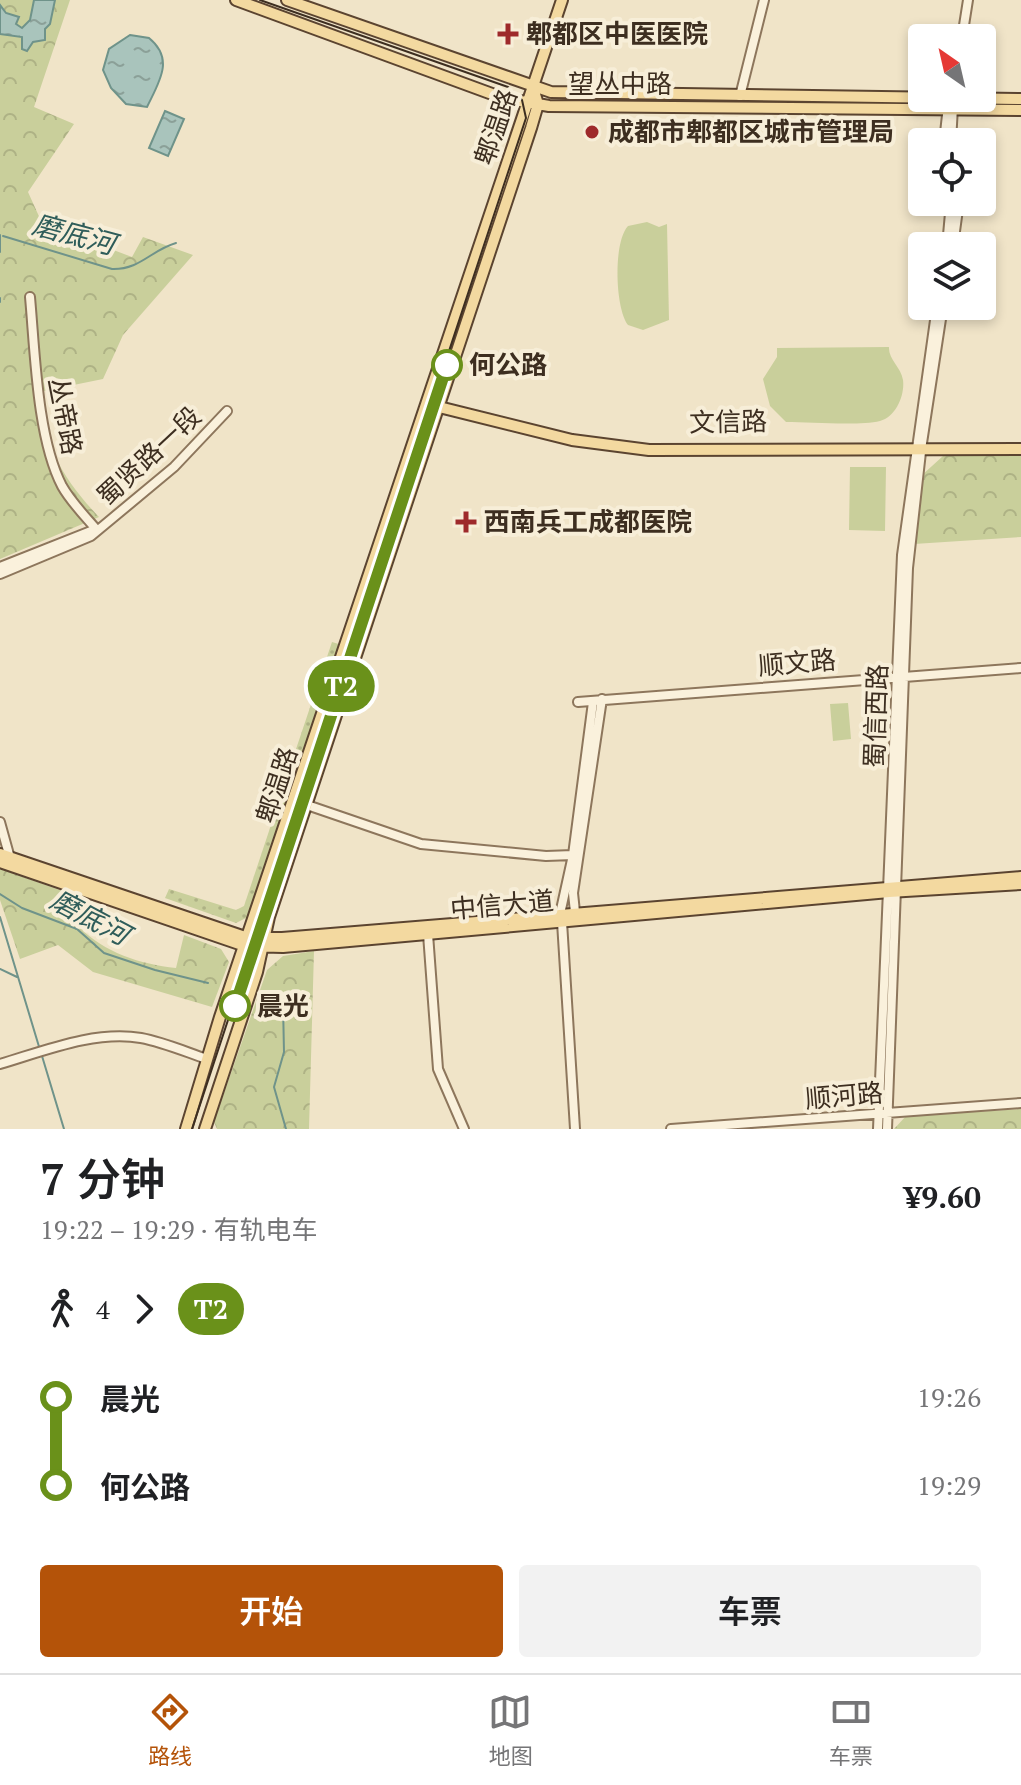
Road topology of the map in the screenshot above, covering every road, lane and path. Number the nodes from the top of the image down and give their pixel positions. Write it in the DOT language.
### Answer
graph roads {
  1 [pos="236,0"];
  2 [pos="287,0"];
  3 [pos="562,0"];
  4 [pos="764,0"];
  5 [pos="968,0"];
  6 [pos="964,24"];
  7 [pos="532,85"];
  8 [pos="740,96"];
  9 [pos="1021,99"];
  10 [pos="996,101"];
  11 [pos="526,102"];
  12 [pos="908,102"];
  13 [pos="538,104"];
  14 [pos="908,104"];
  15 [pos="996,108"];
  16 [pos="1021,110"];
  17 [pos="30,297"];
  18 [pos="935,320"];
  19 [pos="940,320"];
  20 [pos="440,405"];
  21 [pos="227,411"];
  22 [pos="918,446"];
  23 [pos="1021,446"];
  24 [pos="96,529"];
  25 [pos="0,567"];
  26 [pos="0,574"];
  27 [pos="1021,668"];
  28 [pos="900,675"];
  29 [pos="598,701"];
  30 [pos="578,702"];
  31 [pos="307,805"];
  32 [pos="0,822"];
  33 [pos="573,855"];
  34 [pos="3,858"];
  35 [pos="1021,877"];
  36 [pos="1021,884"];
  37 [pos="892,889"];
  38 [pos="575,912"];
  39 [pos="561,918"];
  40 [pos="428,934"];
  41 [pos="247,942"];
  42 [pos="263,942"];
  43 [pos="207,1059"];
  44 [pos="0,1064"];
  45 [pos="1021,1103"];
  46 [pos="883,1112"];
  47 [pos="761,1126"];
  48 [pos="186,1129"];
  49 [pos="205,1129"];
  50 [pos="464,1129"];
  51 [pos="575,1129"];
  52 [pos="671,1129"];
  53 [pos="878,1129"];
  54 [pos="887,1129"];
  1 -- 11 [label="main road, 望丛中路"];
  2 -- 7 [label="main road, 望丛中路"];
  3 -- 7 [label="main road"];
  4 -- 8 [label="street"];
  5 -- 6 [label="street"];
  7 -- 8 [label="main road, 望丛中路"];
  7 -- 11 [label="main road, 郫温路"];
  7 -- 13 [label="main road, 郫温路"];
  8 -- 12 [label="main road, 望丛中路"];
  9 -- 10 [label="main road, 望丛中路"];
  11 -- 13 [label="main road, 望丛中路"];
  11 -- 41 [label="main road, 郫温路"];
  13 -- 14 [label="main road, 望丛中路"];
  13 -- 20 [label="main road, 郫温路"];
  15 -- 16 [label="main road, 望丛中路"];
  17 -- 24 [label="street, 丛帝路"];
  18 -- 22 [label="street, 蜀信西路"];
  19 -- 22 [label="street, 蜀信西路"];
  20 -- 22 [label="main road"];
  20 -- 31 [label="main road, 郫温路"];
  21 -- 24 [label="street, 蜀贤路一段"];
  22 -- 23 [label="main road"];
  22 -- 28 [label="street, 蜀信西路"];
  24 -- 25 [label="street, 蜀贤路一段"];
  24 -- 26 [label="street, 蜀贤路一段"];
  27 -- 28 [label="street, 顺文路"];
  28 -- 29 [label="street, 顺文路"];
  28 -- 37 [label="street, 蜀信西路"];
  29 -- 30 [label="street, 顺文路"];
  29 -- 33 [label="street"];
  29 -- 38 [label="street"];
  31 -- 33 [label="street"];
  31 -- 42 [label="main road, 郫温路"];
  32 -- 34 [label="street"];
  33 -- 39 [label="street"];
  34 -- 41 [label="main road, 中信大道"];
  35 -- 37 [label="main road, 中信大道"];
  36 -- 37 [label="main road, 中信大道"];
  37 -- 38 [label="main road, 中信大道"];
  37 -- 39 [label="main road, 中信大道"];
  37 -- 46 [label="street, 蜀信西路"];
  38 -- 39 [label="main road, 中信大道"];
  39 -- 40 [label="main road, 中信大道"];
  39 -- 42 [label="main road, 中信大道"];
  39 -- 51 [label="street"];
  40 -- 42 [label="main road, 中信大道"];
  40 -- 50 [label="street"];
  41 -- 42 [label="main road, 中信大道"];
  41 -- 43 [label="main road, 郫温路"];
  42 -- 49 [label="main road, 郫温路"];
  43 -- 44 [label="street"];
  43 -- 48 [label="main road, 郫温路"];
  45 -- 46 [label="street, 顺河路"];
  46 -- 47 [label="street, 顺河路"];
  46 -- 53 [label="street, 蜀信西路"];
  46 -- 54 [label="street, 蜀信西路"];
  47 -- 52 [label="street, 顺河路"];
}
